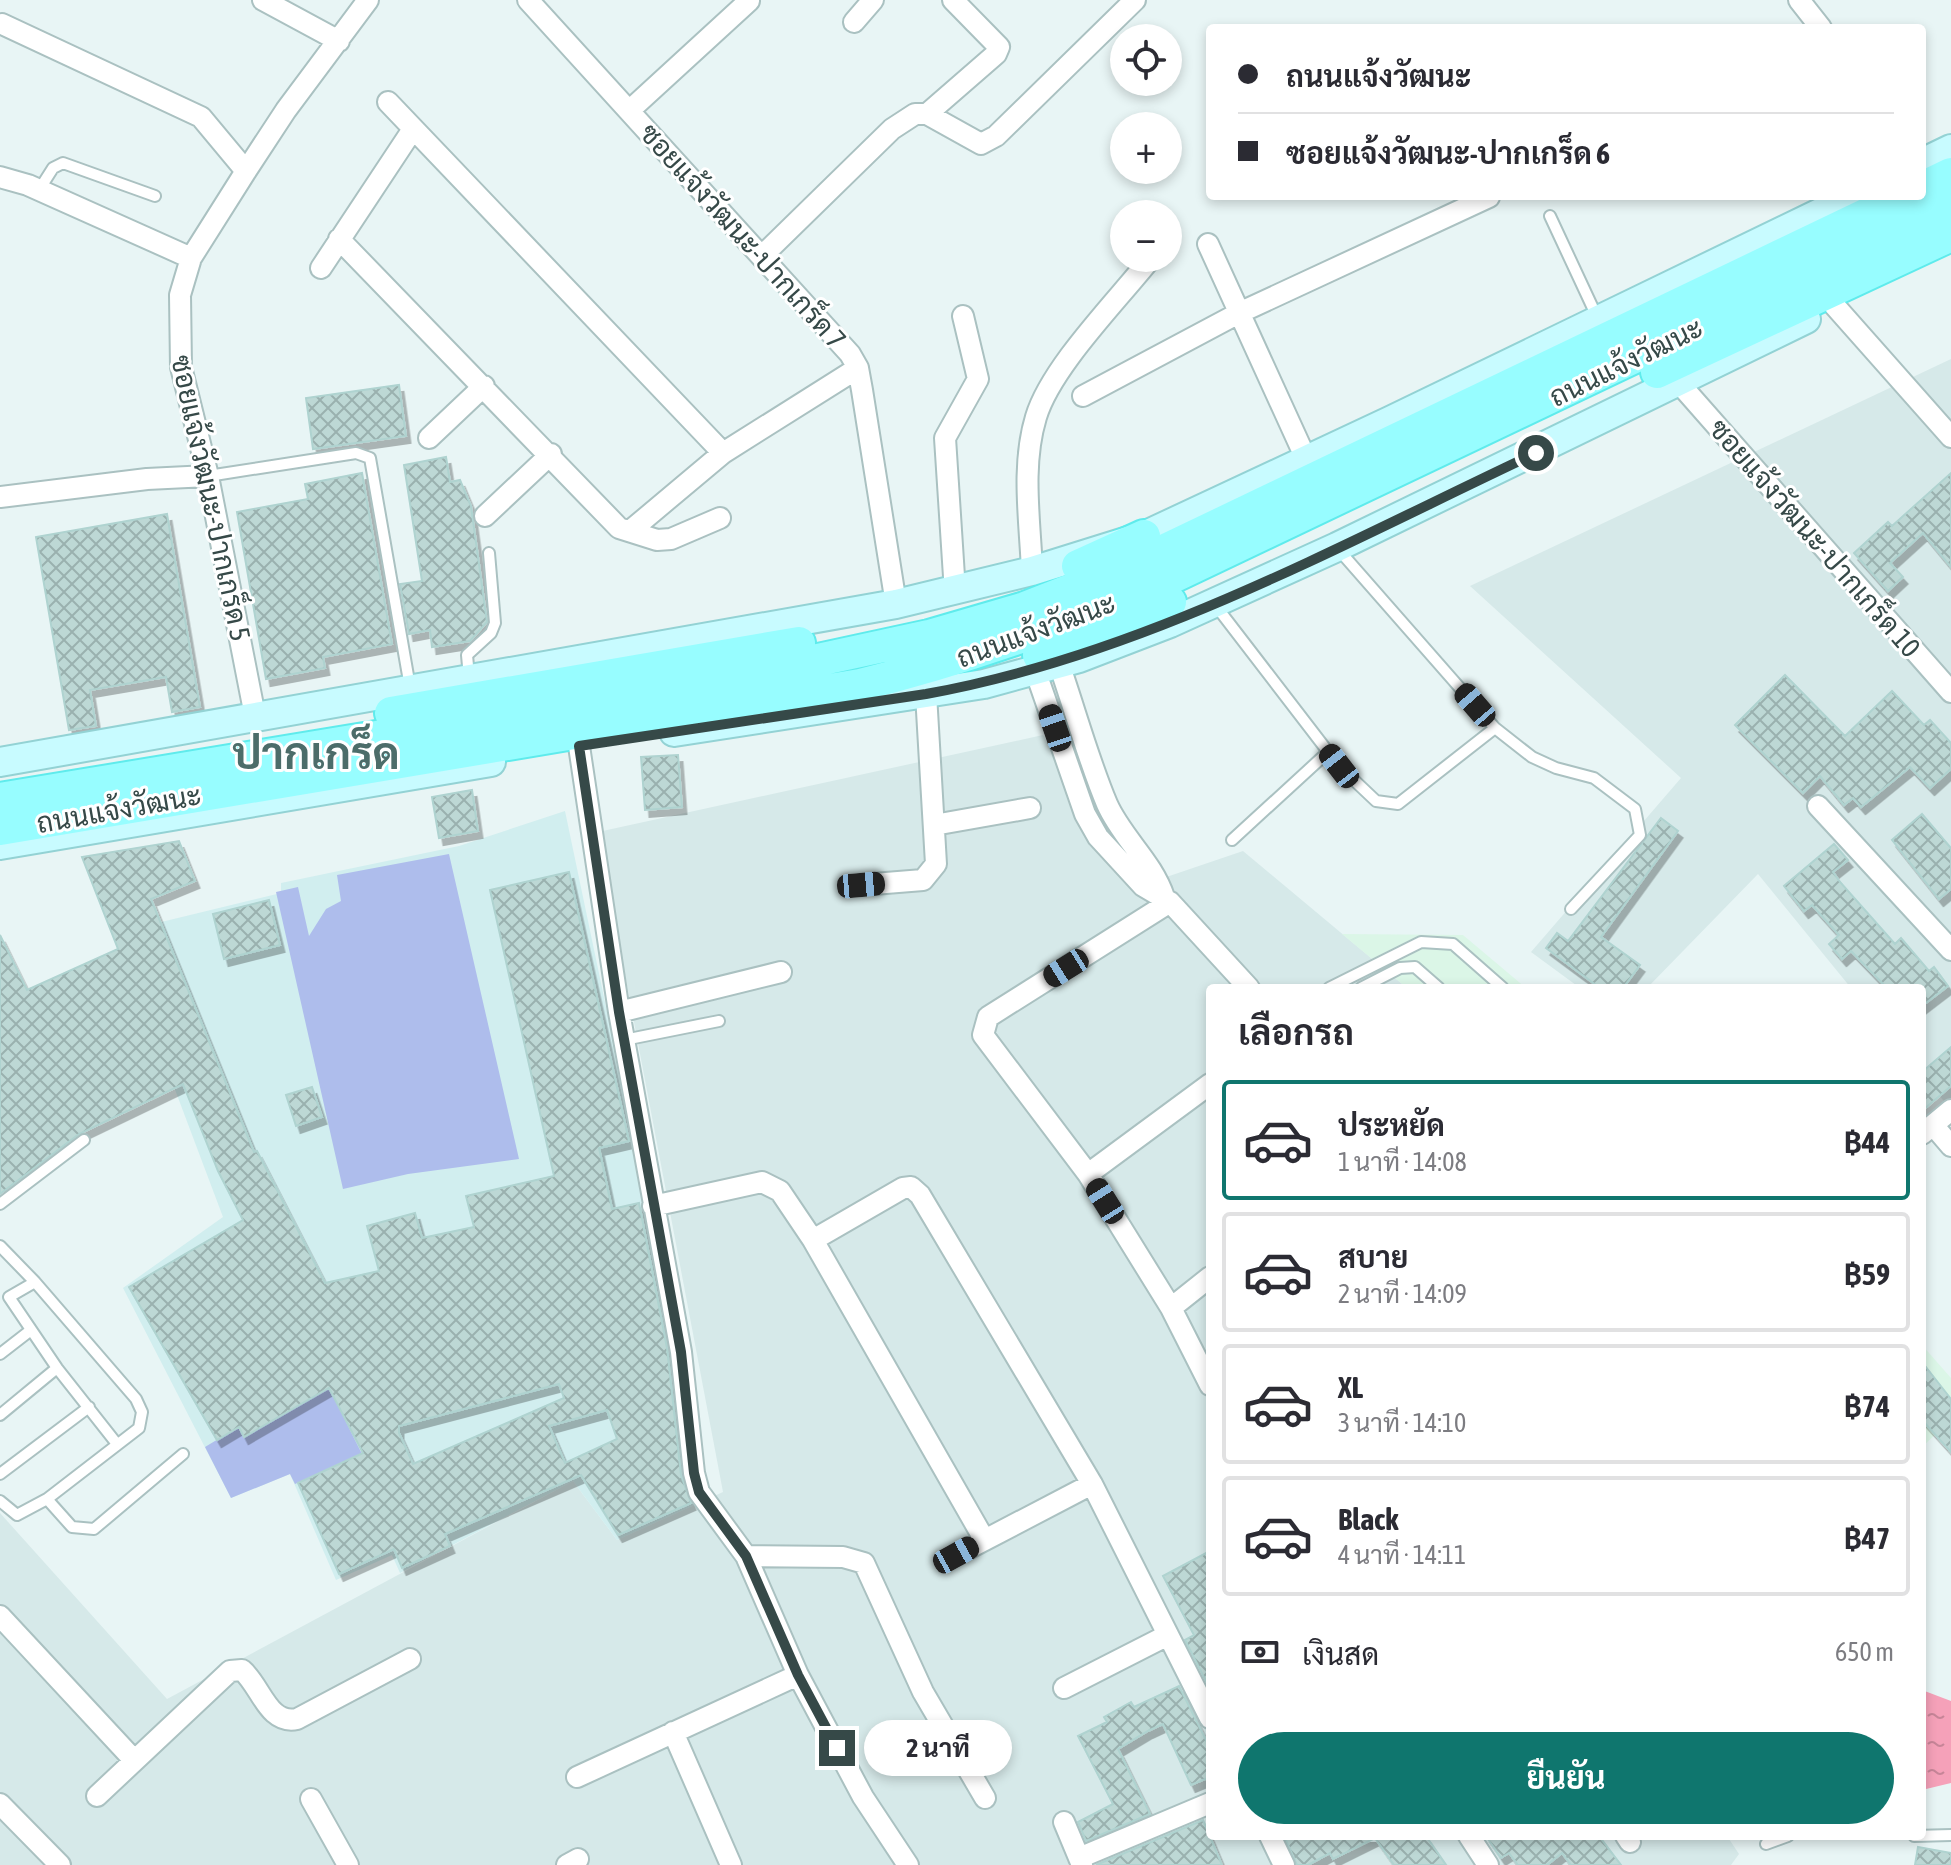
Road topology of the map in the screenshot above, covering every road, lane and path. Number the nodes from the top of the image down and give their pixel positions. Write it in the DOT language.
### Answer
graph roads {
  1 [pos="263,0"];
  2 [pos="368,0"];
  3 [pos="528,0"];
  4 [pos="873,0"];
  5 [pos="1135,0"];
  6 [pos="1799,0"];
  7 [pos="749,1"];
  8 [pos="963,3"];
  9 [pos="854,22"];
  10 [pos="2,24"];
  11 [pos="1818,24"];
  12 [pos="339,41"];
  13 [pos="388,102"];
  14 [pos="630,110"];
  15 [pos="927,114"];
  16 [pos="413,129"];
  17 [pos="1951,149"];
  18 [pos="1928,169"];
  19 [pos="246,171"];
  20 [pos="0,177"];
  21 [pos="39,190"];
  22 [pos="155,196"];
  23 [pos="1483,200"];
  24 [pos="1847,200"];
  25 [pos="1897,200"];
  26 [pos="1951,206"];
  27 [pos="1550,216"];
  28 [pos="1951,235"];
  29 [pos="339,239"];
  30 [pos="1208,244"];
  31 [pos="1951,249"];
  32 [pos="763,255"];
  33 [pos="191,258"];
  34 [pos="321,268"];
  35 [pos="1140,272"];
  36 [pos="1834,305"];
  37 [pos="1239,313"];
  38 [pos="963,316"];
  39 [pos="1599,321"];
  40 [pos="858,368"];
  41 [pos="1669,377"];
  42 [pos="484,386"];
  43 [pos="1083,396"];
  44 [pos="1951,437"];
  45 [pos="429,438"];
  46 [pos="723,453"];
  47 [pos="551,454"];
  48 [pos="1307,461"];
  49 [pos="208,476"];
  50 [pos="0,497"];
  51 [pos="485,516"];
  52 [pos="720,518"];
  53 [pos="630,531"];
  54 [pos="1144,536"];
  55 [pos="1337,547"];
  56 [pos="489,553"];
  57 [pos="1032,571"];
  58 [pos="955,592"];
  59 [pos="896,604"];
  60 [pos="1214,604"];
  61 [pos="1047,667"];
  62 [pos="469,679"];
  63 [pos="860,685"];
  64 [pos="411,689"];
  65 [pos="1951,692"];
  66 [pos="926,694"];
  67 [pos="255,716"];
  68 [pos="1495,728"];
  69 [pos="579,746"];
  70 [pos="1328,752"];
  71 [pos="0,762"];
  72 [pos="0,782"];
  73 [pos="0,799"];
  74 [pos="1818,806"];
  75 [pos="1030,808"];
  76 [pos="934,825"];
  77 [pos="0,829"];
  78 [pos="1232,840"];
  79 [pos="0,845"];
  80 [pos="861,885"];
  81 [pos="1167,900"];
  82 [pos="1571,909"];
  83 [pos="1951,950"];
  84 [pos="781,972"];
  85 [pos="1245,984"];
  86 [pos="1337,984"];
  87 [pos="1369,984"];
  88 [pos="1434,984"];
  89 [pos="1498,984"];
  90 [pos="619,1012"];
  91 [pos="719,1021"];
  92 [pos="624,1040"];
  93 [pos="1206,1087"];
  94 [pos="1951,1110"];
  95 [pos="1928,1129"];
  96 [pos="84,1140"];
  97 [pos="1951,1146"];
  98 [pos="1088,1174"];
  99 [pos="0,1204"];
  100 [pos="653,1206"];
  101 [pos="813,1240"];
  102 [pos="0,1246"];
  103 [pos="1206,1280"];
  104 [pos="35,1282"];
  105 [pos="4,1300"];
  106 [pos="1171,1308"];
  107 [pos="31,1330"];
  108 [pos="0,1354"];
  109 [pos="57,1368"];
  110 [pos="1206,1377"];
  111 [pos="89,1407"];
  112 [pos="0,1415"];
  113 [pos="117,1444"];
  114 [pos="183,1454"];
  115 [pos="0,1474"];
  116 [pos="1092,1484"];
  117 [pos="47,1499"];
  118 [pos="0,1501"];
  119 [pos="984,1539"];
  120 [pos="956,1555"];
  121 [pos="746,1556"];
  122 [pos="4,1630"];
  123 [pos="1168,1635"];
  124 [pos="410,1659"];
  125 [pos="798,1675"];
  126 [pos="1064,1688"];
  127 [pos="1206,1710"];
  128 [pos="673,1732"];
  129 [pos="133,1759"];
  130 [pos="577,1777"];
  131 [pos="97,1796"];
  132 [pos="985,1798"];
  133 [pos="311,1799"];
  134 [pos="0,1804"];
  135 [pos="1206,1805"];
  136 [pos="1064,1822"];
  137 [pos="1951,1835"];
  138 [pos="1926,1836"];
  139 [pos="1272,1840"];
  140 [pos="1472,1840"];
  141 [pos="1777,1840"];
  142 [pos="1766,1844"];
  143 [pos="1081,1861"];
  144 [pos="60,1865"];
  145 [pos="348,1865"];
  146 [pos="731,1865"];
  147 [pos="907,1865"];
  148 [pos="1284,1865"];
  149 [pos="1488,1865"];
  1 -- 12 [label="street"];
  2 -- 12 [label="street, ซอยแจ้งวัฒนะ-ปากเกร็ด 5"];
  3 -- 14 [label="street, ซอยแจ้งวัฒนะ-ปากเกร็ด 7"];
  4 -- 9 [label="street"];
  5 -- 15 [label="street"];
  6 -- 11 [label="street"];
  7 -- 14 [label="street"];
  8 -- 15 [label="street"];
  10 -- 19 [label="street"];
  12 -- 19 [label="street, ซอยแจ้งวัฒนะ-ปากเกร็ด 5"];
  13 -- 16 [label="street"];
  14 -- 32 [label="street, ซอยแจ้งวัฒนะ-ปากเกร็ด 7"];
  15 -- 32 [label="street"];
  16 -- 29 [label="street"];
  16 -- 46 [label="street"];
  17 -- 18 [label="main road"];
  19 -- 33 [label="street, ซอยแจ้งวัฒนะ-ปากเกร็ด 5"];
  20 -- 21 [label="street"];
  21 -- 22 [label="lane"];
  21 -- 33 [label="street"];
  23 -- 37 [label="street"];
  24 -- 39 [label="main road, ถนนแจ้งวัฒนะ"];
  25 -- 73 [label="main road, ถนนแจ้งวัฒนะ"];
  26 -- 63 [label="main road, ถนนแจ้งวัฒนะ"];
  27 -- 39 [label="lane"];
  28 -- 41 [label="main road"];
  29 -- 34 [label="street"];
  29 -- 42 [label="street"];
  30 -- 37 [label="street"];
  31 -- 36 [label="main road, ถนนแจ้งวัฒนะ"];
  32 -- 40 [label="street, ซอยแจ้งวัฒนะ-ปากเกร็ด 7"];
  33 -- 49 [label="street, ซอยแจ้งวัฒนะ-ปากเกร็ด 5"];
  35 -- 57 [label="street"];
  36 -- 41 [label="main road, ถนนแจ้งวัฒนะ"];
  36 -- 44 [label="street"];
  37 -- 43 [label="street"];
  37 -- 48 [label="street"];
  38 -- 58 [label="street"];
  39 -- 48 [label="main road, ถนนแจ้งวัฒนะ"];
  40 -- 46 [label="street"];
  40 -- 59 [label="street, ซอยแจ้งวัฒนะ-ปากเกร็ด 7"];
  41 -- 55 [label="main road, ถนนแจ้งวัฒนะ"];
  41 -- 63 [label="main road"];
  41 -- 65 [label="street, ซอยแจ้งวัฒนะ-ปากเกร็ด 10"];
  42 -- 45 [label="street"];
  42 -- 47 [label="street"];
  46 -- 53 [label="street"];
  47 -- 51 [label="street"];
  47 -- 53 [label="street"];
  48 -- 54 [label="main road, ถนนแจ้งวัฒนะ"];
  49 -- 50 [label="street"];
  49 -- 64 [label="lane"];
  49 -- 67 [label="street, ซอยแจ้งวัฒนะ-ปากเกร็ด 5"];
  52 -- 53 [label="street"];
  54 -- 57 [label="main road, ถนนแจ้งวัฒนะ"];
  54 -- 72 [label="main road"];
  55 -- 60 [label="main road, ถนนแจ้งวัฒนะ"];
  55 -- 68 [label="lane"];
  56 -- 62 [label="lane"];
  57 -- 58 [label="main road, ถนนแจ้งวัฒนะ"];
  58 -- 59 [label="main road, ถนนแจ้งวัฒนะ"];
  59 -- 62 [label="main road, ถนนแจ้งวัฒนะ"];
  60 -- 61 [label="main road, ถนนแจ้งวัฒนะ"];
  60 -- 70 [label="lane"];
  61 -- 66 [label="main road, ถนนแจ้งวัฒนะ"];
  61 -- 81 [label="street"];
  62 -- 64 [label="main road, ถนนแจ้งวัฒนะ"];
  63 -- 77 [label="main road, ถนนแจ้งวัฒนะ"];
  64 -- 67 [label="main road, ถนนแจ้งวัฒนะ"];
  66 -- 69 [label="main road, ถนนแจ้งวัฒนะ"];
  66 -- 76 [label="street"];
  67 -- 71 [label="main road, ถนนแจ้งวัฒนะ"];
  68 -- 70 [label="lane"];
  68 -- 82 [label="lane"];
  69 -- 79 [label="main road, ถนนแจ้งวัฒนะ"];
  69 -- 90 [label="street"];
  70 -- 78 [label="lane"];
  74 -- 83 [label="street"];
  75 -- 76 [label="street"];
  76 -- 80 [label="street"];
  81 -- 85 [label="street"];
  81 -- 98 [label="street"];
  84 -- 90 [label="street"];
  86 -- 89 [label="lane"];
  87 -- 88 [label="lane"];
  90 -- 92 [label="street"];
  91 -- 92 [label="lane"];
  92 -- 100 [label="street"];
  93 -- 98 [label="street"];
  94 -- 95 [label="street"];
  95 -- 97 [label="street"];
  96 -- 99 [label="lane"];
  98 -- 106 [label="street"];
  100 -- 101 [label="street"];
  100 -- 121 [label="street"];
  101 -- 116 [label="street"];
  101 -- 119 [label="street"];
  102 -- 104 [label="lane"];
  103 -- 106 [label="street"];
  104 -- 105 [label="lane"];
  104 -- 113 [label="lane"];
  105 -- 107 [label="lane"];
  106 -- 110 [label="street"];
  107 -- 108 [label="lane"];
  107 -- 109 [label="lane"];
  109 -- 111 [label="lane"];
  109 -- 112 [label="lane"];
  111 -- 113 [label="lane"];
  111 -- 115 [label="lane"];
  113 -- 117 [label="lane"];
  114 -- 117 [label="lane"];
  116 -- 119 [label="street"];
  116 -- 123 [label="street"];
  117 -- 118 [label="lane"];
  119 -- 120 [label="street"];
  121 -- 125 [label="street"];
  121 -- 132 [label="street"];
  122 -- 129 [label="street"];
  123 -- 126 [label="street"];
  123 -- 127 [label="street"];
  124 -- 129 [label="street"];
  125 -- 128 [label="street"];
  125 -- 147 [label="street"];
  128 -- 130 [label="street"];
  128 -- 146 [label="street"];
  129 -- 131 [label="street"];
  133 -- 145 [label="street"];
  134 -- 144 [label="street"];
  135 -- 143 [label="street"];
  136 -- 143 [label="street"];
  137 -- 138 [label="lane"];
  139 -- 148 [label="street"];
  140 -- 149 [label="street"];
  141 -- 142 [label="lane"];
}
